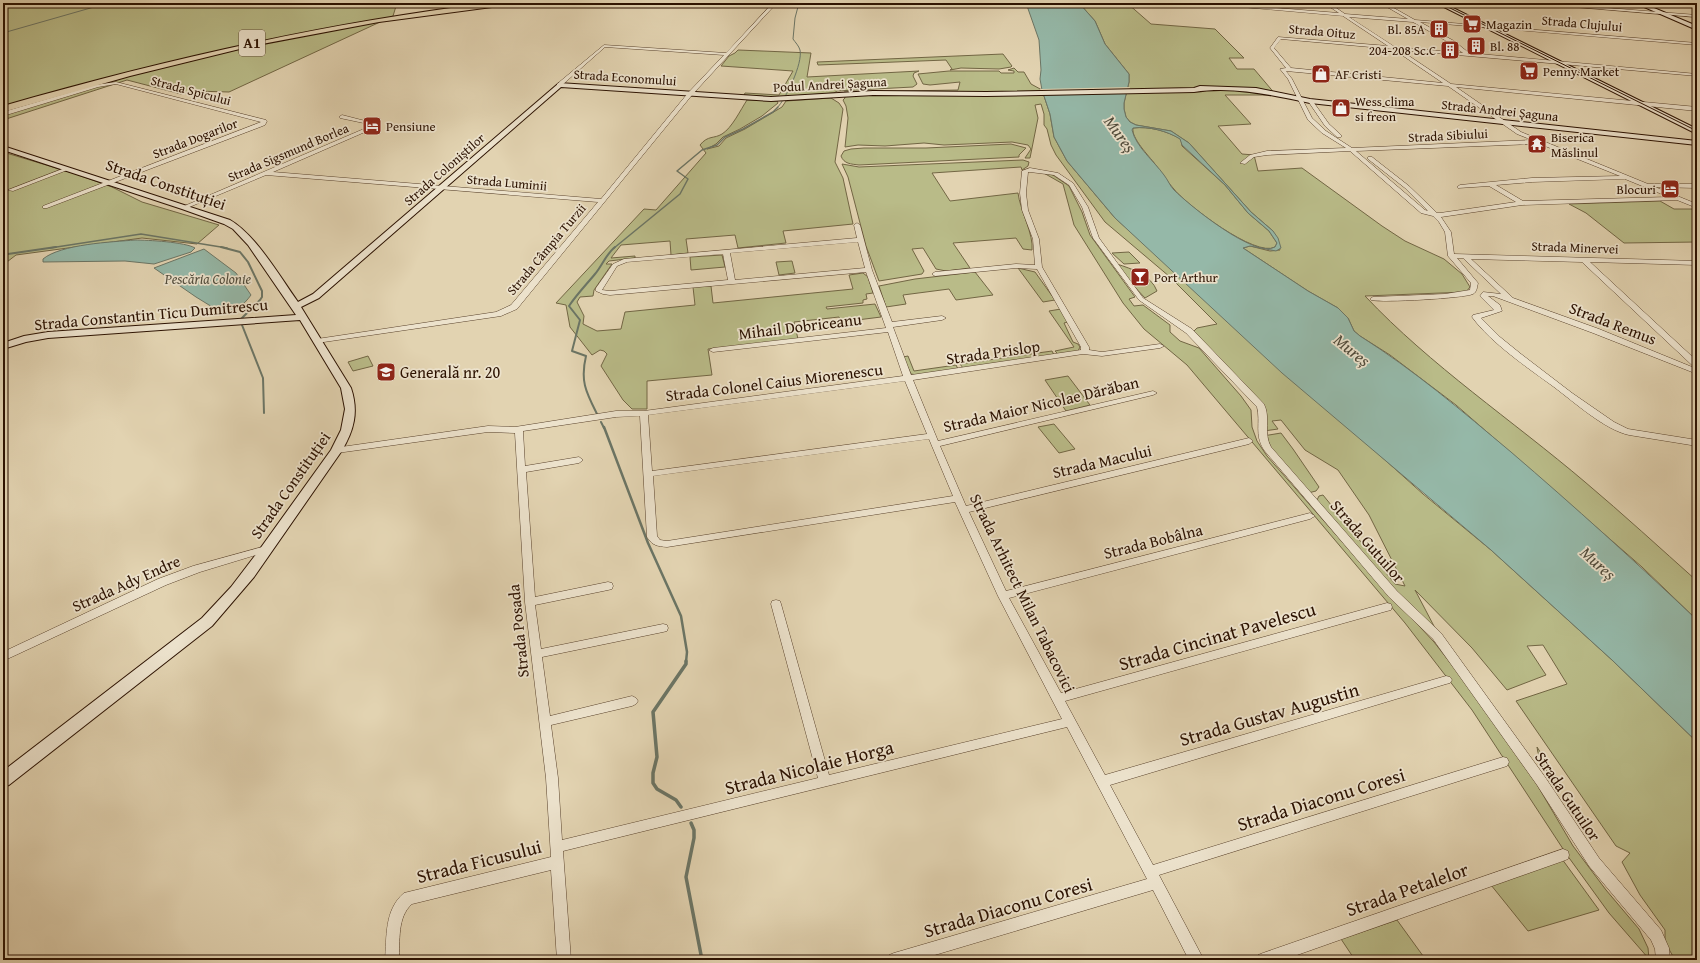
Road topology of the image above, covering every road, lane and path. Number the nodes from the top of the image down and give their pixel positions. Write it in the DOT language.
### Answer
graph roads {
  1 [pos="490,3"];
  2 [pos="507,3"];
  3 [pos="1199,3"];
  4 [pos="1326,3"];
  5 [pos="1382,3"];
  6 [pos="1439,3"];
  7 [pos="1444,3"];
  8 [pos="1528,3"];
  9 [pos="1638,3"];
  10 [pos="1250,5"];
  11 [pos="772,6"];
  12 [pos="1663,13"];
  13 [pos="1342,14"];
  14 [pos="1697,16"];
  15 [pos="1410,20"];
  16 [pos="1484,26"];
  17 [pos="1491,27"];
  18 [pos="1697,28"];
  19 [pos="1697,44"];
  20 [pos="1394,48"];
  21 [pos="725,54"];
  22 [pos="1469,55"];
  23 [pos="1562,63"];
  24 [pos="1290,70"];
  25 [pos="1697,75"];
  26 [pos="559,85"];
  27 [pos="1448,85"];
  28 [pos="690,94"];
  29 [pos="1301,100"];
  30 [pos="1310,101"];
  31 [pos="1640,104"];
  32 [pos="1648,104"];
  33 [pos="3,108"];
  34 [pos="1697,109"];
  35 [pos="3,114"];
  36 [pos="342,117"];
  37 [pos="264,121"];
  38 [pos="1503,122"];
  39 [pos="1697,129"];
  40 [pos="1697,132"];
  41 [pos="1537,142"];
  42 [pos="1697,143"];
  43 [pos="4,149"];
  44 [pos="1360,150"];
  45 [pos="1351,151"];
  46 [pos="1243,163"];
  47 [pos="67,169"];
  48 [pos="267,173"];
  49 [pos="1626,178"];
  50 [pos="109,182"];
  51 [pos="1490,184"];
  52 [pos="1646,186"];
  53 [pos="1697,186"];
  54 [pos="441,187"];
  55 [pos="1460,187"];
  56 [pos="11,190"];
  57 [pos="1678,198"];
  58 [pos="602,201"];
  59 [pos="1522,203"];
  60 [pos="1697,206"];
  61 [pos="45,207"];
  62 [pos="185,207"];
  63 [pos="1436,215"];
  64 [pos="857,225"];
  65 [pos="860,240"];
  66 [pos="726,252"];
  67 [pos="1451,256"];
  68 [pos="1464,256"];
  69 [pos="1584,260"];
  70 [pos="1697,263"];
  71 [pos="1039,268"];
  72 [pos="869,270"];
  73 [pos="935,274"];
  74 [pos="732,282"];
  75 [pos="1373,299"];
  76 [pos="1511,299"];
  77 [pos="296,306"];
  78 [pos="303,317"];
  79 [pos="942,318"];
  80 [pos="890,327"];
  81 [pos="317,341"];
  82 [pos="3,346"];
  83 [pos="1160,346"];
  84 [pos="1084,349"];
  85 [pos="713,350"];
  86 [pos="1697,365"];
  87 [pos="1697,372"];
  88 [pos="908,378"];
  89 [pos="1153,393"];
  90 [pos="644,413"];
  91 [pos="515,430"];
  92 [pos="934,440"];
  93 [pos="1249,441"];
  94 [pos="1697,443"];
  95 [pos="336,450"];
  96 [pos="579,460"];
  97 [pos="521,470"];
  98 [pos="648,474"];
  99 [pos="958,498"];
  100 [pos="963,510"];
  101 [pos="1310,516"];
  102 [pos="266,549"];
  103 [pos="608,586"];
  104 [pos="1003,596"];
  105 [pos="530,602"];
  106 [pos="776,604"];
  107 [pos="1387,607"];
  108 [pos="663,628"];
  109 [pos="537,654"];
  110 [pos="3,657"];
  111 [pos="1446,680"];
  112 [pos="1057,699"];
  113 [pos="632,701"];
  114 [pos="545,722"];
  115 [pos="1069,722"];
  116 [pos="1503,762"];
  117 [pos="3,780"];
  118 [pos="825,782"];
  119 [pos="1101,782"];
  120 [pos="557,847"];
  121 [pos="1563,855"];
  122 [pos="558,862"];
  123 [pos="1153,877"];
  124 [pos="392,960"];
  125 [pos="564,960"];
  126 [pos="894,960"];
  127 [pos="1197,960"];
  128 [pos="1263,960"];
  129 [pos="1663,960"];
  1 -- 33 [label="highway, A1"];
  2 -- 33 [label="highway, A1"];
  3 -- 10 [label="street, Strada Clujului"];
  4 -- 13 [label="street"];
  5 -- 15 [label="street"];
  6 -- 16 [label="street"];
  7 -- 17 [label="street"];
  8 -- 12 [label="street"];
  9 -- 12 [label="street"];
  10 -- 13 [label="street, Strada Clujului"];
  11 -- 21 [label="street, Strada Câmpia Turzii"];
  12 -- 14 [label="street"];
  12 -- 18 [label="street"];
  13 -- 15 [label="street, Strada Clujului"];
  13 -- 20 [label="street"];
  15 -- 16 [label="street, Strada Clujului"];
  15 -- 22 [label="street"];
  16 -- 17 [label="street, Strada Clujului"];
  16 -- 23 [label="street"];
  17 -- 19 [label="street, Strada Clujului"];
  17 -- 23 [label="street"];
  20 -- 22 [label="street, Strada Oituz"];
  20 -- 24 [label="street, Strada Oituz"];
  20 -- 27 [label="street"];
  21 -- 26 [label="street, Strada Coloniștilor"];
  21 -- 28 [label="street, Strada Câmpia Turzii"];
  22 -- 23 [label="street, Strada Oituz"];
  23 -- 25 [label="street, Strada Oituz"];
  23 -- 31 [label="street"];
  23 -- 32 [label="street"];
  24 -- 27 [label="street"];
  24 -- 29 [label="street"];
  26 -- 28 [label="street, Strada Economului"];
  26 -- 54 [label="street, Strada Coloniștilor"];
  27 -- 31 [label="street"];
  27 -- 38 [label="street"];
  28 -- 29 [label="street, Podul Andrei Șaguna"];
  28 -- 58 [label="street, Strada Câmpia Turzii"];
  29 -- 30 [label="street, Strada Andrei Șaguna"];
  29 -- 45 [label="street"];
  30 -- 38 [label="street, Strada Andrei Șaguna"];
  30 -- 44 [label="street"];
  31 -- 32 [label="street"];
  31 -- 40 [label="street"];
  32 -- 34 [label="street"];
  32 -- 39 [label="street"];
  35 -- 37 [label="street, Strada Spicului"];
  36 -- 48 [label="street, Strada Sigsmund Borlea"];
  37 -- 50 [label="street, Strada Dogarilor"];
  38 -- 41 [label="street"];
  38 -- 42 [label="street, Strada Andrei Șaguna"];
  41 -- 44 [label="street, Strada Sibiului"];
  41 -- 49 [label="street"];
  43 -- 47 [label="street, Strada Constituției"];
  44 -- 45 [label="street, Strada Sibiului"];
  44 -- 63 [label="street"];
  45 -- 46 [label="street, Strada Sibiului"];
  45 -- 63 [label="street"];
  47 -- 50 [label="street, Strada Constituției"];
  47 -- 56 [label="street"];
  48 -- 54 [label="street, Strada Luminii"];
  48 -- 62 [label="street, Strada Sigsmund Borlea"];
  49 -- 51 [label="street"];
  49 -- 52 [label="street"];
  50 -- 61 [label="street, Strada Dogarilor"];
  50 -- 62 [label="street, Strada Constituției"];
  51 -- 55 [label="street"];
  51 -- 59 [label="street"];
  52 -- 53 [label="street"];
  52 -- 57 [label="street"];
  54 -- 58 [label="street, Strada Luminii"];
  54 -- 77 [label="street, Strada Coloniștilor"];
  57 -- 59 [label="street"];
  57 -- 60 [label="street"];
  58 -- 81 [label="street, Strada Câmpia Turzii"];
  59 -- 63 [label="street"];
  62 -- 77 [label="street, Strada Constituției"];
  63 -- 67 [label="street"];
  64 -- 65 [label="street, Strada Arhitect Milan Tabacovici"];
  65 -- 66 [label="street"];
  65 -- 72 [label="street, Strada Arhitect Milan Tabacovici"];
  66 -- 74 [label="street"];
  66 -- 74 [label="street"];
  67 -- 68 [label="street, Strada Minervei"];
  67 -- 75 [label="street"];
  68 -- 69 [label="street, Strada Minervei"];
  68 -- 76 [label="street"];
  69 -- 70 [label="street, Strada Minervei"];
  69 -- 86 [label="street"];
  71 -- 73 [label="street"];
  71 -- 84 [label="street"];
  71 -- 129 [label="street, Strada Gutuilor"];
  72 -- 74 [label="street"];
  72 -- 80 [label="street, Strada Arhitect Milan Tabacovici"];
  76 -- 87 [label="street, Strada Remus"];
  76 -- 94 [label="street, Strada Remus"];
  77 -- 78 [label="street, Strada Constituției"];
  78 -- 81 [label="street, Strada Constituției"];
  78 -- 82 [label="street, Strada Constantin Ticu Dumitrescu"];
  79 -- 80 [label="street, Mihail Dobriceanu"];
  80 -- 85 [label="street, Mihail Dobriceanu"];
  80 -- 88 [label="street, Strada Arhitect Milan Tabacovici"];
  81 -- 95 [label="street, Strada Constituției"];
  83 -- 84 [label="street, Strada Prislop"];
  84 -- 88 [label="street, Strada Prislop"];
  88 -- 90 [label="street, Strada Colonel Caius Miorenescu"];
  88 -- 92 [label="street, Strada Arhitect Milan Tabacovici"];
  89 -- 92 [label="street, Strada Maior Nicolae Dărăban"];
  90 -- 91 [label="street"];
  90 -- 98 [label="street"];
  91 -- 95 [label="street"];
  91 -- 97 [label="street, Strada Posada"];
  92 -- 98 [label="street, Strada Maior Nicolae Dărăban"];
  92 -- 99 [label="street, Strada Arhitect Milan Tabacovici"];
  93 -- 100 [label="street, Strada Macului"];
  95 -- 102 [label="street, Strada Constituției"];
  96 -- 97 [label="street"];
  97 -- 105 [label="street, Strada Posada"];
  98 -- 99 [label="street"];
  99 -- 100 [label="street, Strada Arhitect Milan Tabacovici"];
  100 -- 104 [label="street, Strada Arhitect Milan Tabacovici"];
  101 -- 104 [label="street, Strada Bobâlna"];
  102 -- 110 [label="street, Strada Ady Endre"];
  102 -- 117 [label="street, Strada Constituției"];
  103 -- 105 [label="street"];
  104 -- 112 [label="street, Strada Arhitect Milan Tabacovici"];
  105 -- 109 [label="street, Strada Posada"];
  106 -- 118 [label="street"];
  107 -- 112 [label="street, Strada Cincinat Pavelescu"];
  108 -- 109 [label="street"];
  109 -- 114 [label="street, Strada Posada"];
  111 -- 119 [label="street, Strada Gustav Augustin"];
  112 -- 115 [label="street, Strada Arhitect Milan Tabacovici"];
  113 -- 114 [label="street"];
  114 -- 120 [label="street, Strada Posada"];
  115 -- 118 [label="street, Strada Nicolaie Horga"];
  115 -- 119 [label="street, Strada Arhitect Milan Tabacovici"];
  116 -- 123 [label="street, Strada Diaconu Coresi"];
  118 -- 120 [label="street, Strada Nicolaie Horga"];
  119 -- 123 [label="street, Strada Arhitect Milan Tabacovici"];
  120 -- 122 [label="street, Strada Posada"];
  121 -- 128 [label="street, Strada Petalelor"];
  122 -- 124 [label="street, Strada Ficusului"];
  122 -- 125 [label="street, Strada Posada"];
  123 -- 126 [label="street, Strada Diaconu Coresi"];
  123 -- 127 [label="street, Strada Arhitect Milan Tabacovici"];
}
